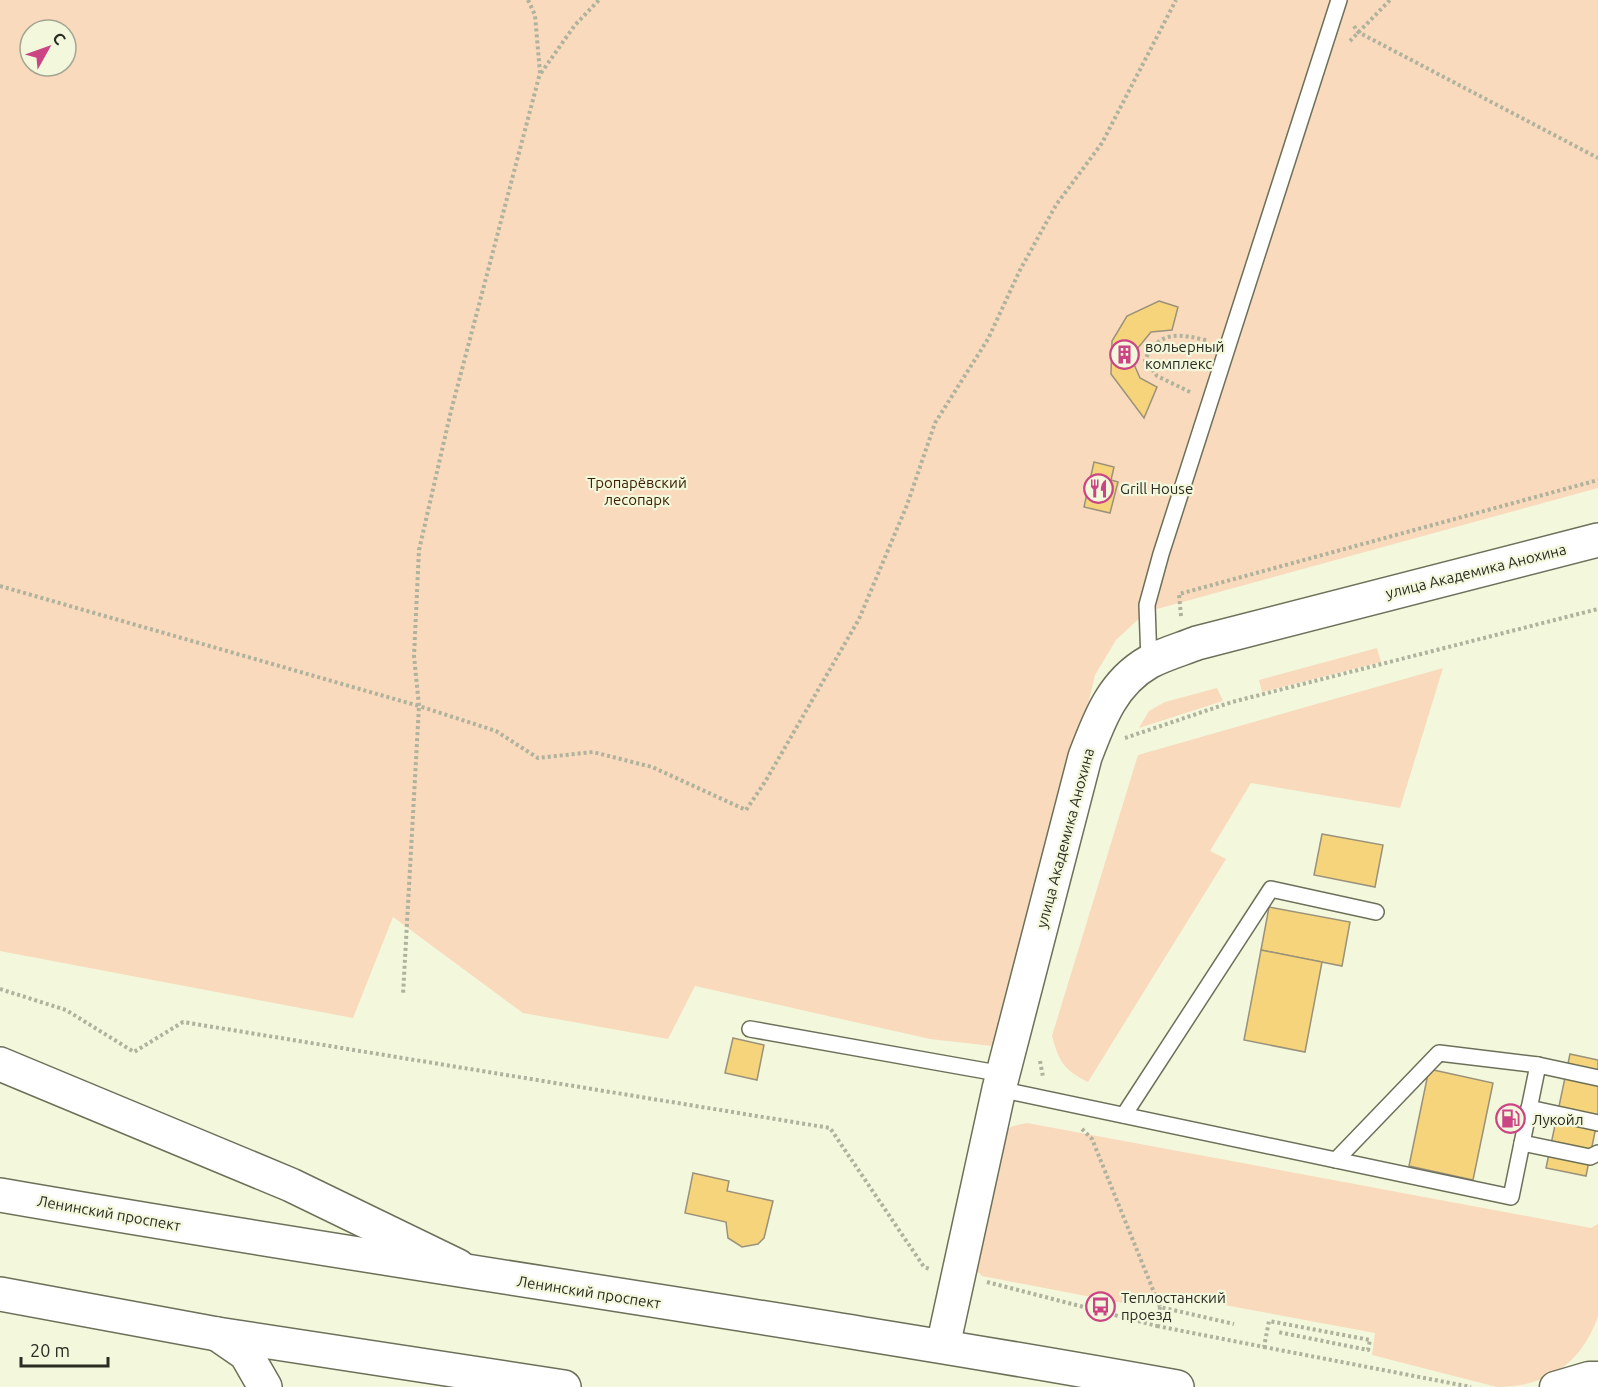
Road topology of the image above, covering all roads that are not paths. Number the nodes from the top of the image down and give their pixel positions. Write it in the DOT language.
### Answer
graph roads {
  1 [pos="1339,1"];
  2 [pos="1598,540"];
  3 [pos="1149,662"];
  4 [pos="1376,912"];
  5 [pos="750,1029"];
  6 [pos="0,1064"];
  7 [pos="1538,1065"];
  8 [pos="1598,1078"];
  9 [pos="1001,1081"];
  10 [pos="1529,1108"];
  11 [pos="1124,1115"];
  12 [pos="1598,1123"];
  13 [pos="1522,1143"];
  14 [pos="1598,1153"];
  15 [pos="1336,1160"];
  16 [pos="0,1183"];
  17 [pos="0,1195"];
  18 [pos="52,1204"];
  19 [pos="473,1274"];
  20 [pos="0,1294"];
  21 [pos="217,1334"];
  22 [pos="943,1346"];
  23 [pos="1598,1377"];
  24 [pos="265,1387"];
  25 [pos="564,1387"];
  26 [pos="1177,1387"];
  27 [pos="1555,1387"];
  1 -- 3 [label="lane"];
  2 -- 3 [label="main road, улица Академика Анохина"];
  3 -- 9 [label="main road, улица Академика Анохина"];
  4 -- 11 [label="lane"];
  5 -- 9 [label="lane"];
  6 -- 19 [label="main road"];
  7 -- 8 [label="lane"];
  7 -- 10 [label="lane"];
  7 -- 15 [label="lane"];
  9 -- 11 [label="lane"];
  9 -- 22 [label="main road, улица Академика Анохина"];
  10 -- 12 [label="lane"];
  10 -- 13 [label="lane"];
  11 -- 15 [label="lane"];
  13 -- 14 [label="lane"];
  13 -- 15 [label="lane"];
  16 -- 18 [label="main road"];
  17 -- 18 [label="main road, Ленинский проспект"];
  18 -- 19 [label="main road, Ленинский проспект"];
  19 -- 22 [label="main road, Ленинский проспект"];
  20 -- 21 [label="main road"];
  21 -- 24 [label="main road"];
  21 -- 25 [label="main road"];
  22 -- 26 [label="main road, Ленинский проспект"];
  23 -- 27 [label="street"];
}
